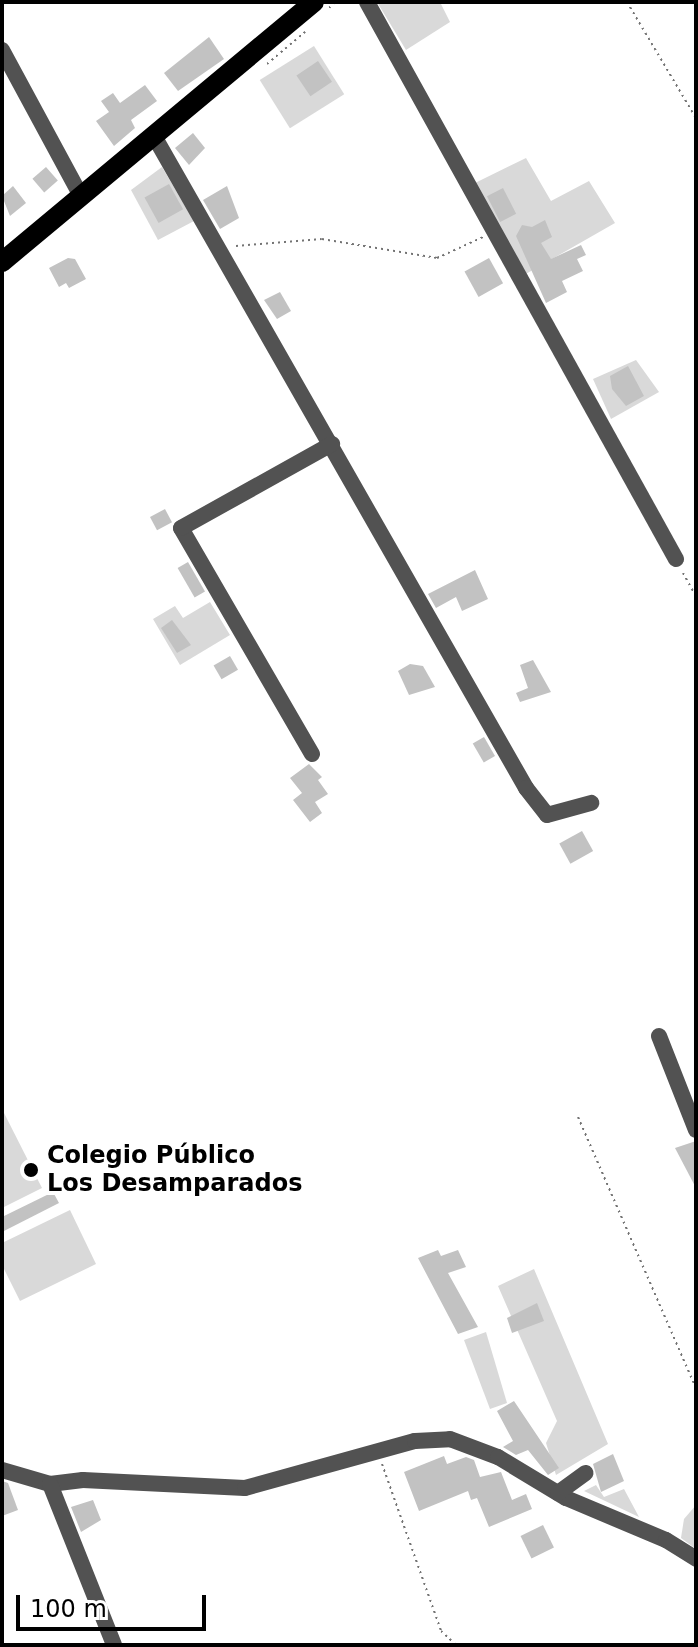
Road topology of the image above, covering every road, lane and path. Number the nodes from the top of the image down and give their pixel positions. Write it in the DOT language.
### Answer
graph roads {
  1 [pos="314,2"];
  2 [pos="367,2"];
  3 [pos="627,2"];
  4 [pos="2,50"];
  5 [pos="696,118"];
  6 [pos="154,136"];
  7 [pos="81,196"];
  8 [pos="492,232"];
  9 [pos="219,248"];
  10 [pos="2,262"];
  11 [pos="332,444"];
  12 [pos="676,559"];
  13 [pos="696,596"];
  14 [pos="312,754"];
  15 [pos="591,803"];
  16 [pos="659,1036"];
  17 [pos="578,1117"];
  18 [pos="696,1130"];
  19 [pos="696,1389"];
  20 [pos="378,1452"];
  21 [pos="2,1470"];
  22 [pos="586,1473"];
  23 [pos="50,1484"];
  24 [pos="558,1493"];
  25 [pos="696,1559"];
  26 [pos="114,1645"];
  27 [pos="456,1645"];
  1 -- 6 [label="main road"];
  2 -- 8 [label="street"];
  3 -- 5 [label="path"];
  4 -- 7 [label="street"];
  6 -- 7 [label="main road"];
  6 -- 9 [label="street"];
  7 -- 10 [label="main road"];
  8 -- 9 [label="path"];
  8 -- 12 [label="street"];
  9 -- 11 [label="street"];
  11 -- 14 [label="street"];
  11 -- 15 [label="street"];
  12 -- 13 [label="path"];
  16 -- 18 [label="street"];
  17 -- 19 [label="path"];
  20 -- 23 [label="street"];
  20 -- 24 [label="street"];
  20 -- 27 [label="path"];
  21 -- 23 [label="street"];
  22 -- 24 [label="street"];
  23 -- 26 [label="street"];
  24 -- 25 [label="street"];
}
